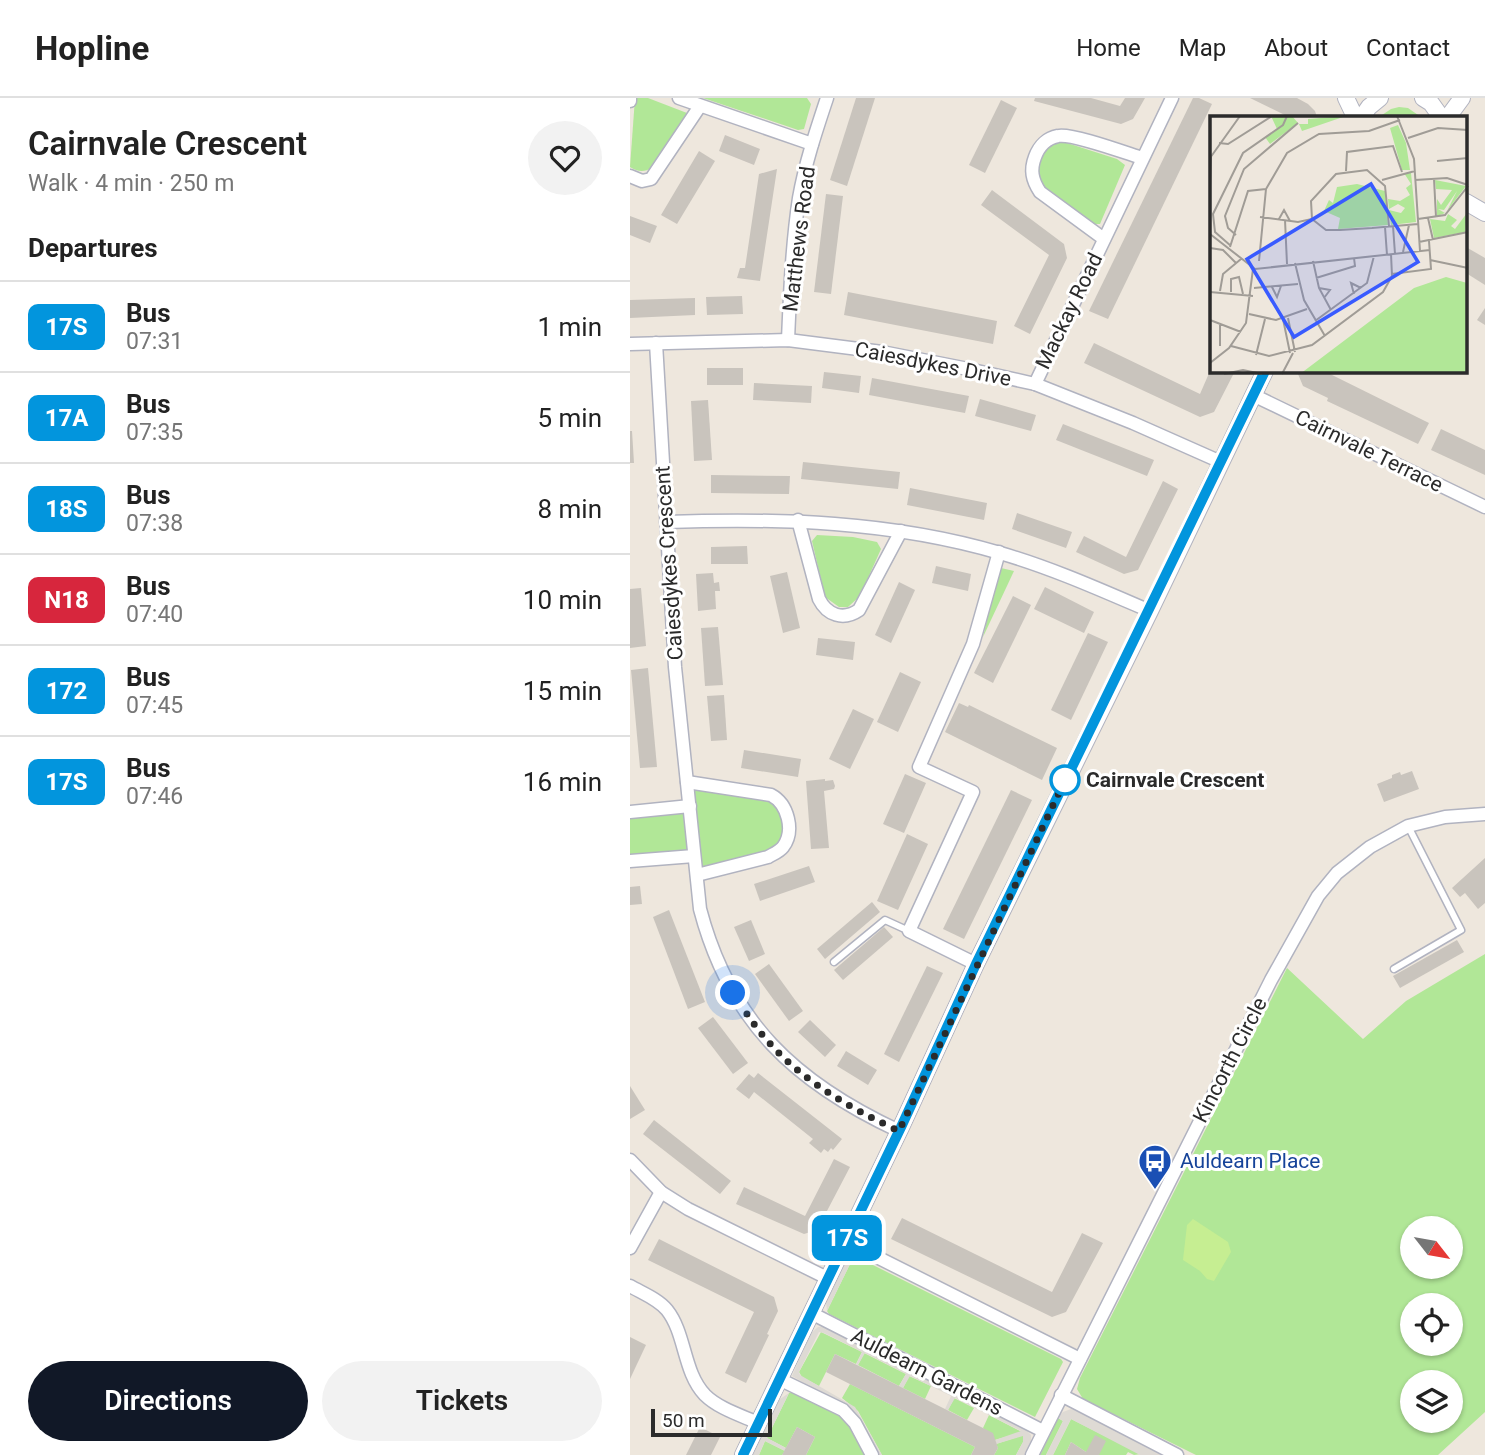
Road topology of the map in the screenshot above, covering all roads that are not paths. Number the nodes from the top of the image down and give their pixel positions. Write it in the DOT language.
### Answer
graph roads {
  1 [pos="679,98"];
  2 [pos="827,98"];
  3 [pos="1172,98"];
  4 [pos="1346,98"];
  5 [pos="1378,98"];
  6 [pos="1423,98"];
  7 [pos="1462,98"];
  8 [pos="700,106"];
  9 [pos="1355,116"];
  10 [pos="1363,116"];
  11 [pos="1440,116"];
  12 [pos="1449,116"];
  13 [pos="812,144"];
  14 [pos="1142,158"];
  15 [pos="630,176"];
  16 [pos="1104,239"];
  17 [pos="788,340"];
  18 [pos="656,343"];
  19 [pos="630,344"];
  20 [pos="1264,373"];
  21 [pos="1035,384"];
  22 [pos="1253,395"];
  23 [pos="1220,462"];
  24 [pos="1485,507"];
  25 [pos="798,520"];
  26 [pos="666,522"];
  27 [pos="901,531"];
  28 [pos="999,552"];
  29 [pos="1150,611"];
  30 [pos="687,782"];
  31 [pos="690,806"];
  32 [pos="630,812"];
  33 [pos="1485,814"];
  34 [pos="1408,826"];
  35 [pos="694,856"];
  36 [pos="630,861"];
  37 [pos="697,875"];
  38 [pos="909,932"];
  39 [pos="834,962"];
  40 [pos="976,964"];
  41 [pos="1394,969"];
  42 [pos="899,1131"];
  43 [pos="630,1160"];
  44 [pos="661,1192"];
  45 [pos="845,1241"];
  46 [pos="630,1248"];
  47 [pos="827,1278"];
  48 [pos="630,1286"];
  49 [pos="811,1313"];
  50 [pos="1080,1359"];
  51 [pos="779,1379"];
  52 [pos="1061,1395"];
  53 [pos="758,1423"];
  54 [pos="1043,1431"];
  55 [pos="743,1455"];
  56 [pos="872,1455"];
  57 [pos="1031,1455"];
  58 [pos="1177,1455"];
  1 -- 8 [label="street"];
  2 -- 13 [label="street, Matthews Road"];
  3 -- 14 [label="street, Mackay Road"];
  4 -- 9 [label="street"];
  5 -- 10 [label="street"];
  6 -- 11 [label="street"];
  7 -- 12 [label="street"];
  8 -- 13 [label="street"];
  8 -- 15 [label="street"];
  13 -- 17 [label="street, Matthews Road"];
  14 -- 16 [label="street, Mackay Road"];
  14 -- 16 [label="street, Mackay Road"];
  16 -- 21 [label="street, Mackay Road"];
  17 -- 18 [label="street, Caiesdykes Drive"];
  17 -- 21 [label="street, Caiesdykes Drive"];
  18 -- 19 [label="street, Caiesdykes Drive"];
  18 -- 26 [label="street, Caiesdykes Crescent"];
  20 -- 22 [label="street"];
  21 -- 23 [label="street, Caiesdykes Drive"];
  22 -- 23 [label="street"];
  22 -- 24 [label="street, Cairnvale Terrace"];
  23 -- 29 [label="street"];
  25 -- 26 [label="street"];
  25 -- 27 [label="street"];
  25 -- 27 [label="street"];
  26 -- 30 [label="street, Caiesdykes Crescent"];
  27 -- 28 [label="street"];
  28 -- 29 [label="street"];
  28 -- 38 [label="street"];
  29 -- 40 [label="street"];
  30 -- 31 [label="street, Caiesdykes Crescent"];
  30 -- 37 [label="street"];
  31 -- 32 [label="street"];
  31 -- 35 [label="street, Caiesdykes Crescent"];
  33 -- 34 [label="street, Kincorth Circle"];
  34 -- 41 [label="lane"];
  34 -- 50 [label="street, Kincorth Circle"];
  35 -- 36 [label="street"];
  35 -- 37 [label="street, Caiesdykes Crescent"];
  37 -- 42 [label="street, Caiesdykes Crescent"];
  38 -- 39 [label="lane"];
  38 -- 40 [label="street"];
  40 -- 42 [label="street"];
  42 -- 45 [label="street"];
  43 -- 44 [label="street"];
  44 -- 46 [label="street"];
  44 -- 47 [label="street"];
  45 -- 47 [label="street"];
  45 -- 50 [label="street"];
  47 -- 49 [label="street"];
  48 -- 53 [label="street"];
  49 -- 51 [label="street"];
  49 -- 54 [label="street, Auldearn Gardens"];
  50 -- 52 [label="street, Kincorth Circle"];
  51 -- 53 [label="street"];
  51 -- 56 [label="street"];
  52 -- 54 [label="street, Kincorth Circle"];
  52 -- 58 [label="street"];
  53 -- 55 [label="street"];
  54 -- 57 [label="street, Kincorth Circle"];
}
